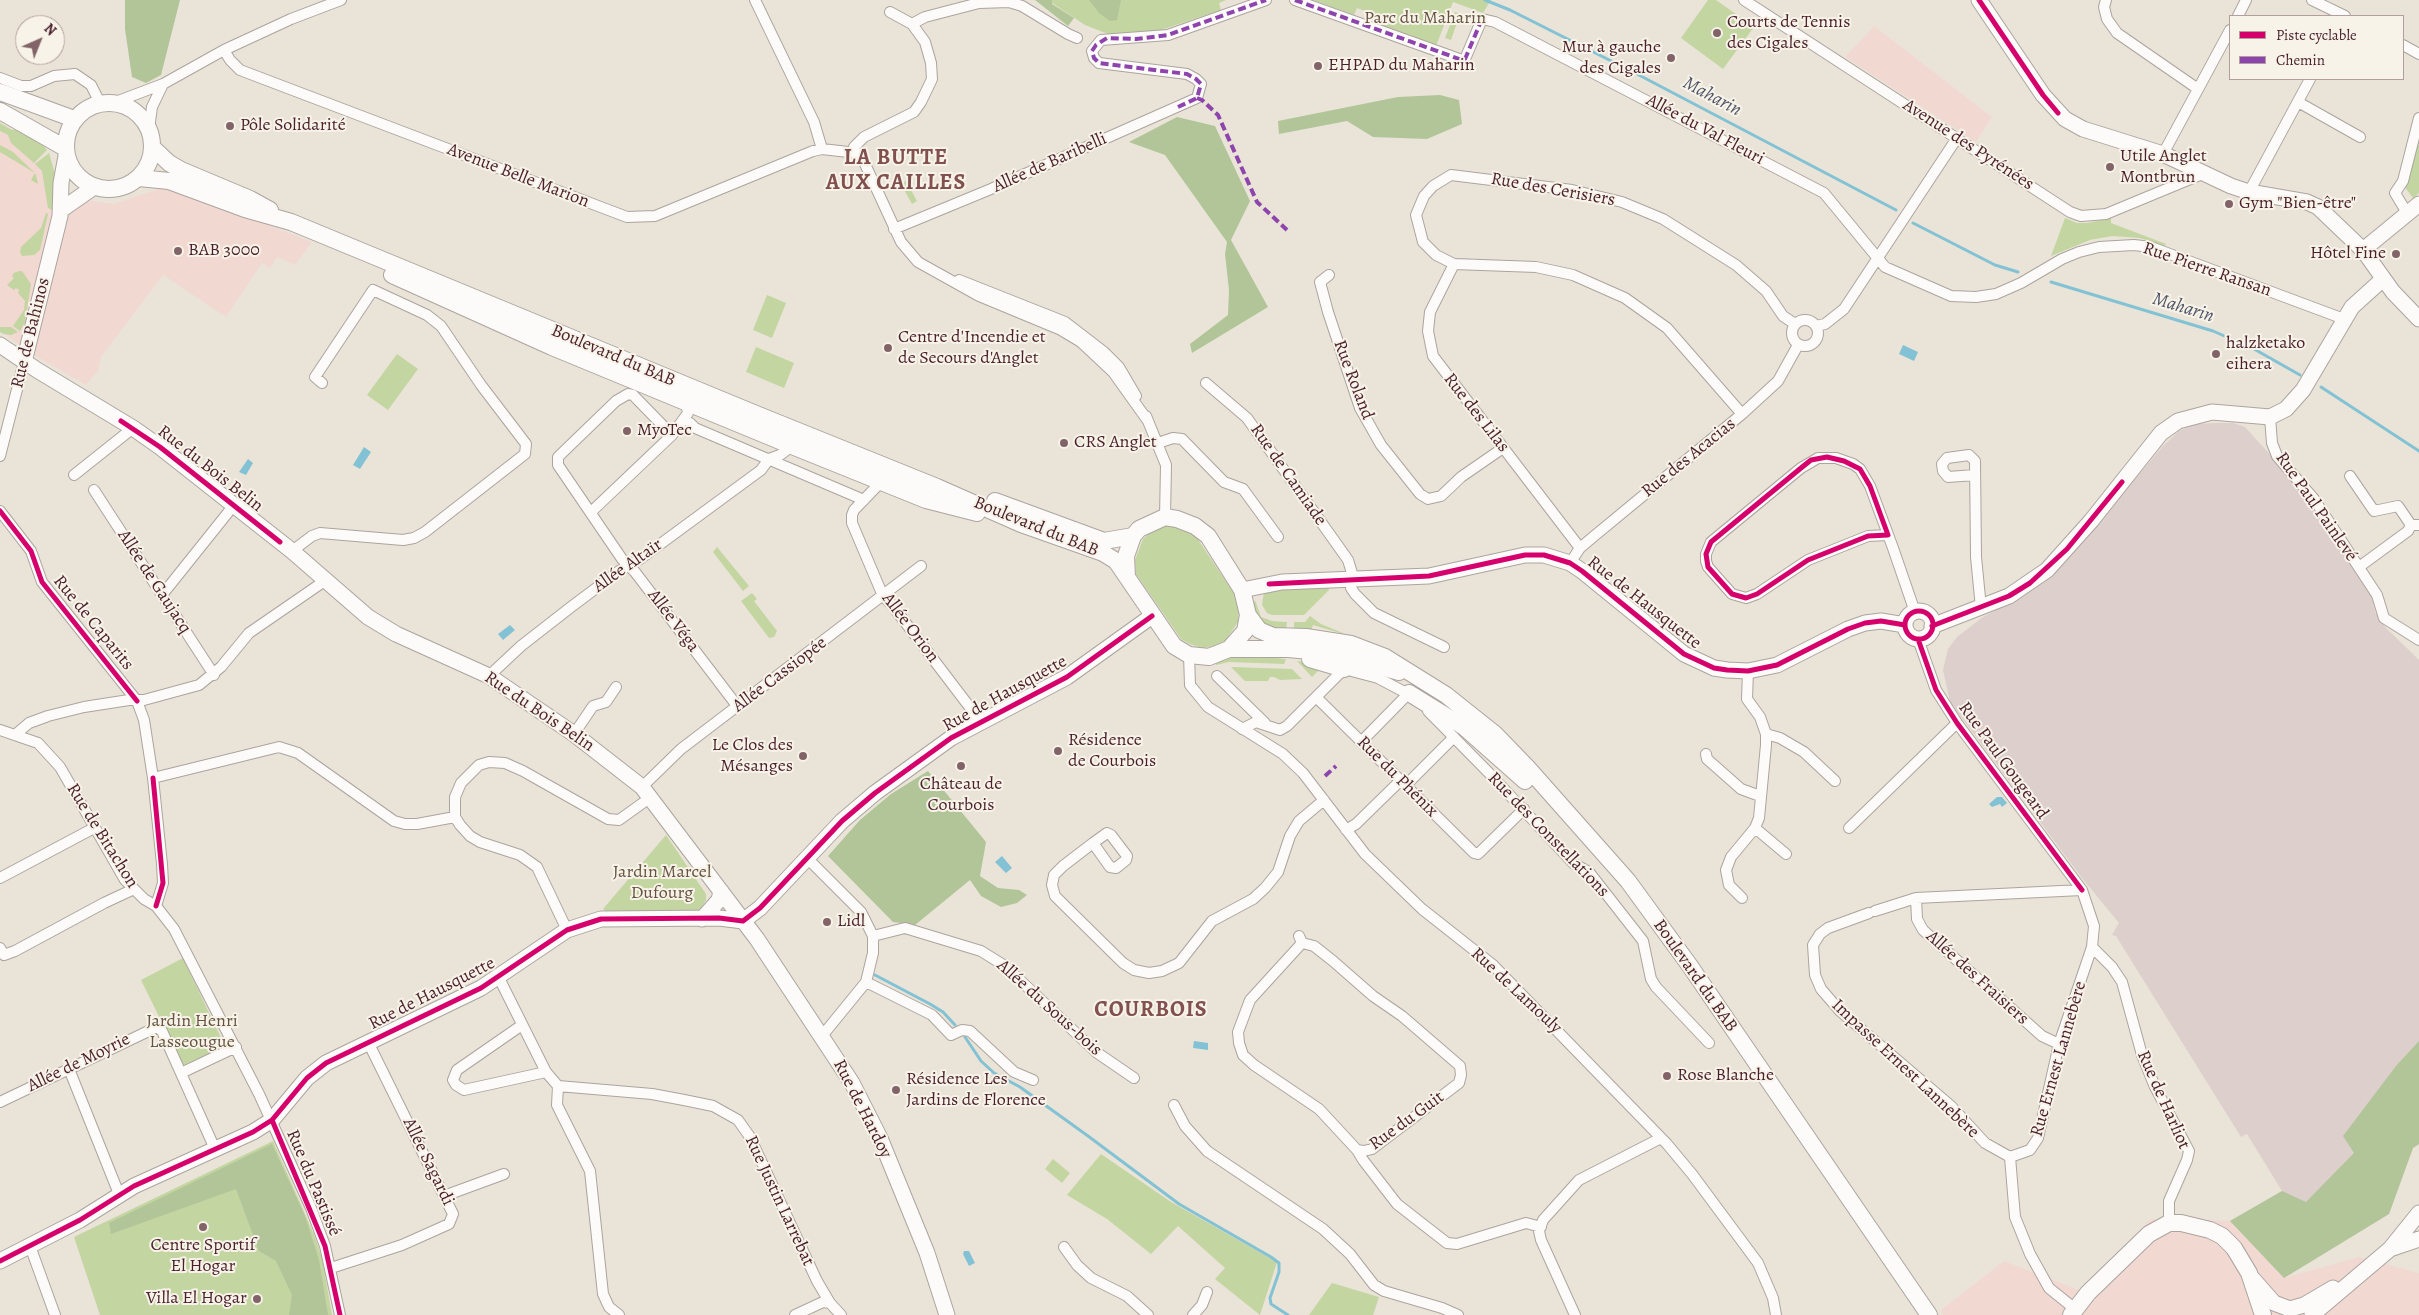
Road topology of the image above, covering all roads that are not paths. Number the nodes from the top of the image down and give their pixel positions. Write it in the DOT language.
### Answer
graph roads {
  1 [pos="341,0"];
  2 [pos="755,0"];
  3 [pos="1266,0"];
  4 [pos="1295,0"];
  5 [pos="1744,0"];
  6 [pos="1979,0"];
  7 [pos="2106,0"];
  8 [pos="2246,0"];
  9 [pos="2312,0"];
  10 [pos="890,12"];
  11 [pos="2238,15"];
  12 [pos="2342,15"];
  13 [pos="912,24"];
  14 [pos="2229,32"];
  15 [pos="1077,38"];
  16 [pos="2404,46"];
  17 [pos="224,50"];
  18 [pos="2419,54"];
  19 [pos="0,78"];
  20 [pos="2309,80"];
  21 [pos="163,84"];
  22 [pos="2198,89"];
  23 [pos="0,92"];
  24 [pos="2298,102"];
  25 [pos="107,103"];
  26 [pos="0,111"];
  27 [pos="2419,118"];
  28 [pos="74,119"];
  29 [pos="149,129"];
  30 [pos="2360,137"];
  31 [pos="1957,138"];
  32 [pos="152,147"];
  33 [pos="822,149"];
  34 [pos="65,152"];
  35 [pos="852,152"];
  36 [pos="2163,154"];
  37 [pos="2205,173"];
  38 [pos="139,178"];
  39 [pos="94,187"];
  40 [pos="2249,192"];
  41 [pos="2413,209"];
  42 [pos="61,210"];
  43 [pos="291,222"];
  44 [pos="894,229"];
  45 [pos="353,248"];
  46 [pos="2363,250"];
  47 [pos="1878,258"];
  48 [pos="1454,264"];
  49 [pos="1329,275"];
  50 [pos="2383,278"];
  51 [pos="2344,319"];
  52 [pos="2419,319"];
  53 [pos="1795,324"];
  54 [pos="1816,326"];
  55 [pos="0,345"];
  56 [pos="1798,345"];
  57 [pos="24,362"];
  58 [pos="322,383"];
  59 [pos="1206,383"];
  60 [pos="686,402"];
  61 [pos="711,412"];
  62 [pos="1742,414"];
  63 [pos="2270,417"];
  64 [pos="690,423"];
  65 [pos="133,428"];
  66 [pos="672,435"];
  67 [pos="769,437"];
  68 [pos="1158,443"];
  69 [pos="792,446"];
  70 [pos="1503,448"];
  71 [pos="0,456"];
  72 [pos="770,460"];
  73 [pos="74,475"];
  74 [pos="1975,475"];
  75 [pos="2350,476"];
  76 [pos="881,482"];
  77 [pos="937,487"];
  78 [pos="94,490"];
  79 [pos="864,500"];
  80 [pos="234,505"];
  81 [pos="590,509"];
  82 [pos="0,511"];
  83 [pos="1165,517"];
  84 [pos="1021,524"];
  85 [pos="2415,525"];
  86 [pos="1888,535"];
  87 [pos="1132,536"];
  88 [pos="1278,537"];
  89 [pos="1580,548"];
  90 [pos="292,551"];
  91 [pos="1570,563"];
  92 [pos="629,566"];
  93 [pos="922,566"];
  94 [pos="2359,567"];
  95 [pos="1127,577"];
  96 [pos="1352,578"];
  97 [pos="326,580"];
  98 [pos="1242,590"];
  99 [pos="162,596"];
  100 [pos="883,596"];
  101 [pos="1980,608"];
  102 [pos="1915,612"];
  103 [pos="1248,615"];
  104 [pos="1152,616"];
  105 [pos="1905,625"];
  106 [pos="1932,626"];
  107 [pos="1918,639"];
  108 [pos="2419,640"];
  109 [pos="1444,647"];
  110 [pos="1275,648"];
  111 [pos="1229,649"];
  112 [pos="1190,655"];
  113 [pos="1344,669"];
  114 [pos="1748,671"];
  115 [pos="214,675"];
  116 [pos="489,676"];
  117 [pos="1217,676"];
  118 [pos="1416,677"];
  119 [pos="616,687"];
  120 [pos="1409,693"];
  121 [pos="1316,697"];
  122 [pos="137,701"];
  123 [pos="738,707"];
  124 [pos="981,722"];
  125 [pos="1265,723"];
  126 [pos="1957,723"];
  127 [pos="1242,729"];
  128 [pos="0,730"];
  129 [pos="16,734"];
  130 [pos="574,734"];
  131 [pos="1766,734"];
  132 [pos="1454,737"];
  133 [pos="1361,742"];
  134 [pos="1706,754"];
  135 [pos="153,778"];
  136 [pos="1835,781"];
  137 [pos="1403,783"];
  138 [pos="646,792"];
  139 [pos="1760,796"];
  140 [pos="1324,800"];
  141 [pos="1524,809"];
  142 [pos="454,817"];
  143 [pos="94,828"];
  144 [pos="1755,828"];
  145 [pos="1849,828"];
  146 [pos="1346,830"];
  147 [pos="1093,843"];
  148 [pos="1786,854"];
  149 [pos="807,858"];
  150 [pos="0,878"];
  151 [pos="1628,881"];
  152 [pos="134,890"];
  153 [pos="2082,890"];
  154 [pos="721,892"];
  155 [pos="1742,898"];
  156 [pos="1916,898"];
  157 [pos="156,906"];
  158 [pos="702,918"];
  159 [pos="743,921"];
  160 [pos="567,930"];
  161 [pos="873,936"];
  162 [pos="2092,947"];
  163 [pos="0,948"];
  164 [pos="499,978"];
  165 [pos="866,982"];
  166 [pos="522,1025"];
  167 [pos="822,1036"];
  168 [pos="368,1042"];
  169 [pos="1709,1043"];
  170 [pos="2059,1044"];
  171 [pos="236,1047"];
  172 [pos="69,1069"];
  173 [pos="546,1072"];
  174 [pos="181,1073"];
  175 [pos="1134,1078"];
  176 [pos="1033,1080"];
  177 [pos="558,1086"];
  178 [pos="0,1102"];
  179 [pos="1174,1105"];
  180 [pos="272,1120"];
  181 [pos="1661,1138"];
  182 [pos="215,1149"];
  183 [pos="1357,1150"];
  184 [pos="2010,1157"];
  185 [pos="504,1174"];
  186 [pos="119,1194"];
  187 [pos="444,1196"];
  188 [pos="2419,1213"];
  189 [pos="2169,1223"];
  190 [pos="1541,1227"];
  191 [pos="2419,1238"];
  192 [pos="30,1246"];
  193 [pos="1064,1247"];
  194 [pos="2390,1249"];
  195 [pos="0,1261"];
  196 [pos="331,1268"];
  197 [pos="2366,1268"];
  198 [pos="2249,1273"];
  199 [pos="1207,1292"];
  200 [pos="830,1303"];
  201 [pos="2322,1309"];
  202 [pos="2073,1312"];
  203 [pos="55,1315"];
  204 [pos="340,1315"];
  205 [pos="619,1315"];
  206 [pos="795,1315"];
  207 [pos="841,1315"];
  208 [pos="947,1315"];
  209 [pos="1148,1315"];
  210 [pos="1193,1315"];
  211 [pos="1458,1315"];
  212 [pos="1575,1315"];
  213 [pos="1776,1315"];
  214 [pos="1929,1315"];
  215 [pos="2263,1315"];
  216 [pos="2312,1315"];
  1 -- 17 [label="street"];
  2 -- 33 [label="street"];
  3 -- 44 [label="street, Allée de Baribelli"];
  4 -- 47 [label="street, Allée du Val Fleuri"];
  5 -- 31 [label="street, Avenue des Pyrénées"];
  6 -- 36 [label="street"];
  7 -- 22 [label="street"];
  8 -- 11 [label="street"];
  9 -- 12 [label="street"];
  10 -- 13 [label="street"];
  13 -- 15 [label="street"];
  13 -- 35 [label="street"];
  14 -- 22 [label="street"];
  16 -- 18 [label="street"];
  17 -- 21 [label="street"];
  17 -- 33 [label="street, Avenue Belle Marion"];
  19 -- 25 [label="street"];
  20 -- 24 [label="street"];
  21 -- 25 [label="street"];
  21 -- 29 [label="street"];
  22 -- 36 [label="street"];
  23 -- 28 [label="main road"];
  24 -- 30 [label="street"];
  24 -- 40 [label="street"];
  25 -- 28 [label="main road"];
  25 -- 29 [label="main road"];
  26 -- 34 [label="main road"];
  27 -- 41 [label="street"];
  28 -- 34 [label="main road"];
  29 -- 32 [label="main road"];
  31 -- 37 [label="street, Avenue des Pyrénées"];
  31 -- 47 [label="street"];
  32 -- 38 [label="main road"];
  32 -- 43 [label="main road, Boulevard du BAB"];
  33 -- 35 [label="street"];
  34 -- 39 [label="main road"];
  34 -- 42 [label="street, Rue de Bahinos"];
  35 -- 44 [label="street"];
  36 -- 37 [label="street"];
  37 -- 40 [label="street"];
  38 -- 39 [label="main road"];
  38 -- 43 [label="main road, Boulevard du BAB"];
  39 -- 42 [label="street"];
  40 -- 46 [label="street"];
  41 -- 46 [label="street"];
  42 -- 57 [label="street, Rue de Bahinos"];
  43 -- 45 [label="main road, Boulevard du BAB"];
  44 -- 68 [label="street"];
  45 -- 60 [label="main road"];
  45 -- 77 [label="main road, Boulevard du BAB"];
  46 -- 50 [label="street"];
  47 -- 51 [label="street, Rue Pierre Ransan"];
  47 -- 54 [label="street"];
  48 -- 53 [label="street, Rue des Cerisiers"];
  48 -- 62 [label="street"];
  48 -- 70 [label="street, Rue des Lilas"];
  49 -- 70 [label="street, Rue Roland"];
  50 -- 51 [label="street"];
  50 -- 52 [label="street"];
  51 -- 63 [label="street"];
  53 -- 54 [label="street"];
  53 -- 56 [label="street"];
  54 -- 56 [label="street"];
  55 -- 57 [label="street, Rue du Bois Belin"];
  56 -- 62 [label="street, Rue des Acacias"];
  57 -- 65 [label="street, Rue du Bois Belin"];
  57 -- 71 [label="street, Rue de Bahinos"];
  58 -- 90 [label="street"];
  59 -- 96 [label="street, Rue de Camiade"];
  60 -- 61 [label="main road"];
  60 -- 66 [label="street"];
  61 -- 64 [label="street"];
  61 -- 67 [label="main road"];
  62 -- 89 [label="street, Rue des Acacias"];
  63 -- 94 [label="street, Rue Paul Painlevé"];
  63 -- 101 [label="street"];
  64 -- 66 [label="street"];
  64 -- 72 [label="street"];
  65 -- 73 [label="street"];
  65 -- 80 [label="street, Rue du Bois Belin"];
  66 -- 81 [label="street"];
  66 -- 81 [label="street, Allée Véga"];
  67 -- 69 [label="main road"];
  67 -- 72 [label="street"];
  68 -- 83 [label="street"];
  68 -- 88 [label="street"];
  69 -- 72 [label="street, Allée Altaïr"];
  69 -- 76 [label="main road"];
  70 -- 89 [label="street, Rue des Lilas"];
  72 -- 79 [label="street"];
  72 -- 92 [label="street, Allée Altaïr"];
  74 -- 101 [label="street"];
  75 -- 85 [label="street"];
  76 -- 79 [label="street, Allée Orion"];
  76 -- 84 [label="main road"];
  77 -- 84 [label="main road, Boulevard du BAB"];
  77 -- 87 [label="main road, Boulevard du BAB"];
  78 -- 99 [label="street, Allée de Gaujacq"];
  79 -- 100 [label="street, Allée Orion"];
  80 -- 90 [label="street, Rue du Bois Belin"];
  80 -- 99 [label="street"];
  81 -- 92 [label="street, Allée Véga"];
  82 -- 122 [label="street, Rue de Caparits"];
  83 -- 87 [label="main road"];
  83 -- 98 [label="main road"];
  84 -- 95 [label="main road, Boulevard du BAB"];
  85 -- 94 [label="street"];
  86 -- 86 [label="street"];
  86 -- 102 [label="street"];
  87 -- 95 [label="main road"];
  89 -- 91 [label="street, Rue des Acacias"];
  90 -- 97 [label="street, Rue du Bois Belin"];
  91 -- 96 [label="street, Rue de Hausquette"];
  91 -- 114 [label="street, Rue de Hausquette"];
  92 -- 116 [label="street, Allée Altaïr"];
  92 -- 123 [label="street, Allée Véga"];
  93 -- 100 [label="street, Allée Cassiopée"];
  94 -- 108 [label="street, Rue Paul Painlevé"];
  95 -- 104 [label="main road"];
  96 -- 98 [label="street, Rue de Hausquette"];
  96 -- 109 [label="street, Rue de Camiade"];
  97 -- 115 [label="street"];
  97 -- 116 [label="street, Rue du Bois Belin"];
  98 -- 103 [label="main road"];
  99 -- 115 [label="street, Allée de Gaujacq"];
  100 -- 123 [label="street, Allée Cassiopée"];
  100 -- 124 [label="street, Allée Orion"];
  101 -- 106 [label="street"];
  102 -- 105 [label="street"];
  102 -- 106 [label="street"];
  103 -- 111 [label="main road"];
  103 -- 118 [label="main road, Boulevard du BAB"];
  104 -- 112 [label="main road"];
  104 -- 124 [label="street, Rue de Hausquette"];
  105 -- 107 [label="street"];
  105 -- 114 [label="street, Rue de Hausquette"];
  106 -- 107 [label="street"];
  107 -- 126 [label="street, Rue Paul Gougeard"];
  110 -- 111 [label="main road, Boulevard du BAB"];
  110 -- 113 [label="main road"];
  110 -- 118 [label="main road, Boulevard du BAB"];
  111 -- 112 [label="main road"];
  112 -- 127 [label="street, Rue de Lamouly"];
  113 -- 120 [label="street, Rue des Constellations"];
  113 -- 121 [label="street"];
  114 -- 131 [label="street"];
  115 -- 122 [label="street"];
  116 -- 130 [label="street, Rue du Bois Belin"];
  117 -- 125 [label="street"];
  118 -- 151 [label="main road, Boulevard du BAB"];
  119 -- 130 [label="street"];
  120 -- 132 [label="street, Rue des Constellations"];
  120 -- 133 [label="street"];
  120 -- 151 [label="main road"];
  121 -- 125 [label="street"];
  121 -- 133 [label="street, Rue du Phénix"];
  122 -- 129 [label="street"];
  122 -- 135 [label="street, Rue de Caparits"];
  123 -- 138 [label="street, Allée Cassiopée"];
  124 -- 149 [label="street, Rue de Hausquette"];
  125 -- 127 [label="street"];
  126 -- 145 [label="street"];
  126 -- 153 [label="street, Rue Paul Gougeard"];
  127 -- 140 [label="street, Rue de Lamouly"];
  128 -- 129 [label="street, Rue de Bitachon"];
  129 -- 143 [label="street, Rue de Bitachon"];
  130 -- 138 [label="street, Rue du Bois Belin"];
  131 -- 136 [label="street"];
  131 -- 139 [label="street"];
  132 -- 137 [label="street"];
  132 -- 141 [label="street, Rue des Constellations"];
  133 -- 137 [label="street, Rue du Phénix"];
  134 -- 139 [label="street"];
  135 -- 142 [label="street"];
  135 -- 157 [label="street, Rue de Caparits"];
  137 -- 141 [label="street, Rue du Phénix"];
  137 -- 146 [label="street"];
  138 -- 142 [label="street, Allée Cassiopée"];
  138 -- 154 [label="street, Rue du Bois Belin"];
  139 -- 144 [label="street"];
  140 -- 146 [label="street, Rue de Lamouly"];
  140 -- 147 [label="street"];
  141 -- 169 [label="street, Rue des Constellations"];
  142 -- 160 [label="street"];
  143 -- 150 [label="street"];
  143 -- 152 [label="street, Rue de Bitachon"];
  144 -- 148 [label="street"];
  144 -- 155 [label="street"];
  146 -- 181 [label="street, Rue de Lamouly"];
  149 -- 159 [label="street, Rue de Hausquette"];
  149 -- 161 [label="street"];
  151 -- 214 [label="main road, Boulevard du BAB"];
  152 -- 157 [label="street, Rue de Bitachon"];
  152 -- 163 [label="street"];
  153 -- 156 [label="street"];
  153 -- 162 [label="street, Rue Ernest Lannebère"];
  154 -- 158 [label="street"];
  154 -- 159 [label="street, Rue du Bois Belin"];
  156 -- 170 [label="street, Allée des Fraisiers"];
  156 -- 184 [label="street, Impasse Ernest Lannebère"];
  157 -- 171 [label="street, Rue de Bitachon"];
  158 -- 159 [label="street, Rue de Hausquette"];
  158 -- 160 [label="street, Rue de Hausquette"];
  159 -- 167 [label="street, Rue de Hardoy"];
  160 -- 164 [label="street, Rue de Hausquette"];
  161 -- 165 [label="street"];
  161 -- 175 [label="street, Allée du Sous-bois"];
  162 -- 170 [label="street, Rue Ernest Lannebère"];
  162 -- 189 [label="street, Rue de Harliot"];
  164 -- 166 [label="street"];
  164 -- 168 [label="street, Rue de Hausquette"];
  165 -- 167 [label="street"];
  165 -- 176 [label="street"];
  166 -- 173 [label="street"];
  166 -- 173 [label="street"];
  167 -- 208 [label="street, Rue de Hardoy"];
  168 -- 180 [label="street, Rue de Hausquette"];
  168 -- 187 [label="street, Allée Sagardi"];
  170 -- 184 [label="street, Rue Ernest Lannebère"];
  171 -- 174 [label="street"];
  171 -- 180 [label="street, Rue de Bitachon"];
  172 -- 174 [label="street, Allée de Moyrie"];
  172 -- 178 [label="street, Allée de Moyrie"];
  172 -- 186 [label="street"];
  173 -- 177 [label="street"];
  174 -- 182 [label="street"];
  177 -- 200 [label="street, Rue Justin Larrebat"];
  177 -- 205 [label="street"];
  179 -- 211 [label="street"];
  180 -- 182 [label="street, Rue de Hausquette"];
  180 -- 196 [label="street, Rue du Pastissé"];
  181 -- 190 [label="street"];
  181 -- 213 [label="street, Rue de Lamouly"];
  182 -- 186 [label="street, Rue de Hausquette"];
  183 -- 183 [label="street, Rue du Guit"];
  183 -- 190 [label="street"];
  184 -- 202 [label="street"];
  185 -- 187 [label="street"];
  186 -- 192 [label="street, Rue de Hausquette"];
  187 -- 196 [label="street, Allée Sagardi"];
  188 -- 194 [label="street"];
  189 -- 198 [label="main road"];
  189 -- 202 [label="main road"];
  190 -- 212 [label="street"];
  191 -- 194 [label="street"];
  192 -- 195 [label="street, Rue de Hausquette"];
  192 -- 203 [label="street"];
  193 -- 209 [label="street"];
  194 -- 197 [label="street"];
  196 -- 204 [label="street, Rue du Pastissé"];
  197 -- 198 [label="street"];
  197 -- 201 [label="street"];
  198 -- 215 [label="main road"];
  199 -- 210 [label="street"];
  200 -- 206 [label="street"];
  200 -- 207 [label="street, Rue Justin Larrebat"];
  201 -- 216 [label="street"];
}
